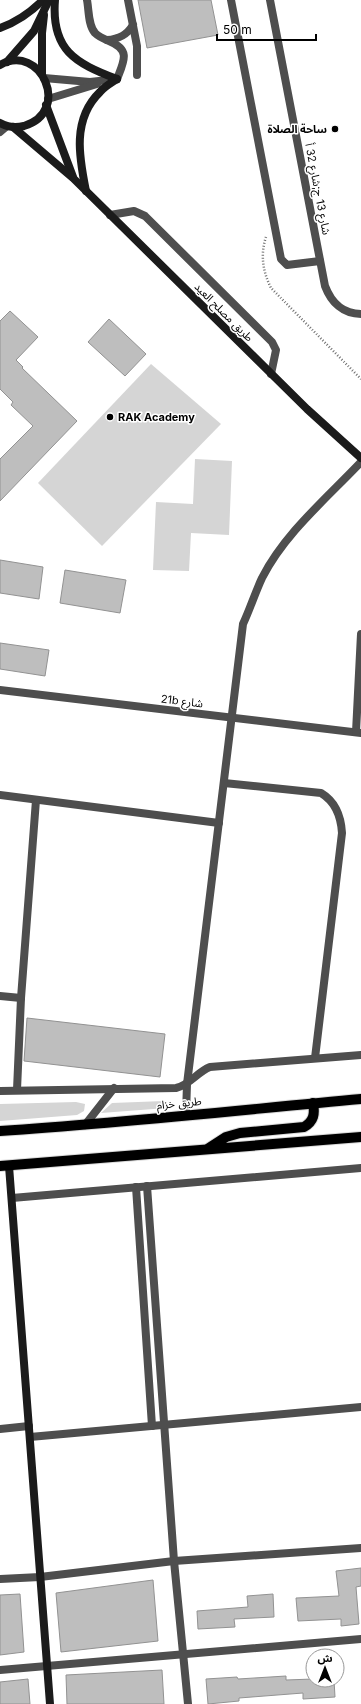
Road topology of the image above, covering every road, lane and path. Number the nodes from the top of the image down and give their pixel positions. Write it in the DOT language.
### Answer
graph roads {
  1 [pos="43,0"];
  2 [pos="49,0"];
  3 [pos="56,0"];
  4 [pos="87,0"];
  5 [pos="128,0"];
  6 [pos="231,0"];
  7 [pos="270,0"];
  8 [pos="45,11"];
  9 [pos="133,25"];
  10 [pos="0,28"];
  11 [pos="106,40"];
  12 [pos="2,64"];
  13 [pos="137,75"];
  14 [pos="43,76"];
  15 [pos="117,79"];
  16 [pos="47,102"];
  17 [pos="7,125"];
  18 [pos="0,132"];
  19 [pos="73,178"];
  20 [pos="86,191"];
  21 [pos="110,214"];
  22 [pos="274,223"];
  23 [pos="320,261"];
  24 [pos="361,314"];
  25 [pos="271,374"];
  26 [pos="361,379"];
  27 [pos="361,458"];
  28 [pos="361,462"];
  29 [pos="361,634"];
  30 [pos="0,690"];
  31 [pos="232,718"];
  32 [pos="359,732"];
  33 [pos="224,783"];
  34 [pos="0,795"];
  35 [pos="36,800"];
  36 [pos="219,823"];
  37 [pos="0,996"];
  38 [pos="21,998"];
  39 [pos="361,1055"];
  40 [pos="315,1058"];
  41 [pos="187,1084"];
  42 [pos="114,1088"];
  43 [pos="17,1090"];
  44 [pos="0,1091"];
  45 [pos="361,1099"];
  46 [pos="313,1103"];
  47 [pos="186,1114"];
  48 [pos="85,1125"];
  49 [pos="0,1131"];
  50 [pos="361,1137"];
  51 [pos="208,1149"];
  52 [pos="5,1166"];
  53 [pos="361,1168"];
  54 [pos="147,1186"];
  55 [pos="136,1188"];
  56 [pos="12,1198"];
  57 [pos="361,1407"];
  58 [pos="165,1425"];
  59 [pos="29,1426"];
  60 [pos="152,1426"];
  61 [pos="0,1428"];
  62 [pos="30,1437"];
  63 [pos="361,1548"];
  64 [pos="174,1561"];
  65 [pos="40,1577"];
  66 [pos="0,1579"];
  67 [pos="361,1639"];
  68 [pos="183,1654"];
  69 [pos="46,1666"];
  70 [pos="0,1670"];
  71 [pos="50,1704"];
  72 [pos="188,1704"];
  1 -- 10 [label="street"];
  2 -- 8 [label="street"];
  3 -- 15 [label="street"];
  4 -- 11 [label="street"];
  5 -- 9 [label="street"];
  6 -- 22 [label="street"];
  7 -- 23 [label="street, شارع 13 ج;شارع 32 أ"];
  8 -- 12 [label="street"];
  8 -- 14 [label="street"];
  9 -- 11 [label="street"];
  9 -- 13 [label="street"];
  11 -- 15 [label="street"];
  12 -- 14 [label="street"];
  14 -- 15 [label="street"];
  14 -- 16 [label="street, طريق مصلح العيد"];
  15 -- 16 [label="street"];
  15 -- 20 [label="street"];
  16 -- 17 [label="street"];
  16 -- 19 [label="street, طريق مصلح العيد"];
  17 -- 18 [label="street"];
  17 -- 19 [label="street, طريق مصلح العيد"];
  19 -- 20 [label="street, طريق مصلح العيد"];
  20 -- 21 [label="street, طريق مصلح العيد"];
  21 -- 25 [label="street, طريق مصلح العيد"];
  21 -- 25 [label="street"];
  22 -- 23 [label="street"];
  22 -- 26 [label="path"];
  23 -- 24 [label="street, شارع 13 ج;شارع 32 أ"];
  25 -- 27 [label="street, طريق مصلح العيد"];
  28 -- 31 [label="street"];
  29 -- 32 [label="street"];
  30 -- 31 [label="street, 21b شارع"];
  31 -- 32 [label="street, 21b شارع"];
  31 -- 33 [label="street"];
  33 -- 36 [label="street"];
  33 -- 40 [label="street"];
  34 -- 35 [label="street"];
  35 -- 36 [label="street"];
  35 -- 38 [label="street"];
  36 -- 41 [label="street"];
  37 -- 38 [label="street"];
  38 -- 43 [label="street"];
  39 -- 40 [label="street"];
  40 -- 41 [label="street"];
  41 -- 42 [label="street"];
  41 -- 47 [label="street"];
  42 -- 43 [label="street"];
  42 -- 48 [label="street"];
  43 -- 44 [label="street"];
  45 -- 46 [label="main road, طريق خزام"];
  46 -- 47 [label="main road, طريق خزام"];
  46 -- 51 [label="main road"];
  47 -- 48 [label="main road, طريق خزام"];
  48 -- 49 [label="main road, طريق خزام"];
  50 -- 51 [label="main road"];
  51 -- 52 [label="main road"];
  52 -- 56 [label="street"];
  53 -- 54 [label="street"];
  54 -- 55 [label="street"];
  54 -- 58 [label="street"];
  55 -- 56 [label="street"];
  55 -- 60 [label="street"];
  56 -- 59 [label="street"];
  57 -- 58 [label="street"];
  58 -- 60 [label="street"];
  58 -- 64 [label="street"];
  59 -- 61 [label="street"];
  59 -- 62 [label="street"];
  60 -- 62 [label="street"];
  62 -- 65 [label="street"];
  63 -- 64 [label="street"];
  64 -- 65 [label="street"];
  64 -- 68 [label="street"];
  65 -- 66 [label="street"];
  65 -- 69 [label="street"];
  67 -- 68 [label="street"];
  68 -- 69 [label="street"];
  68 -- 72 [label="street"];
  69 -- 70 [label="street"];
  69 -- 71 [label="street"];
}
